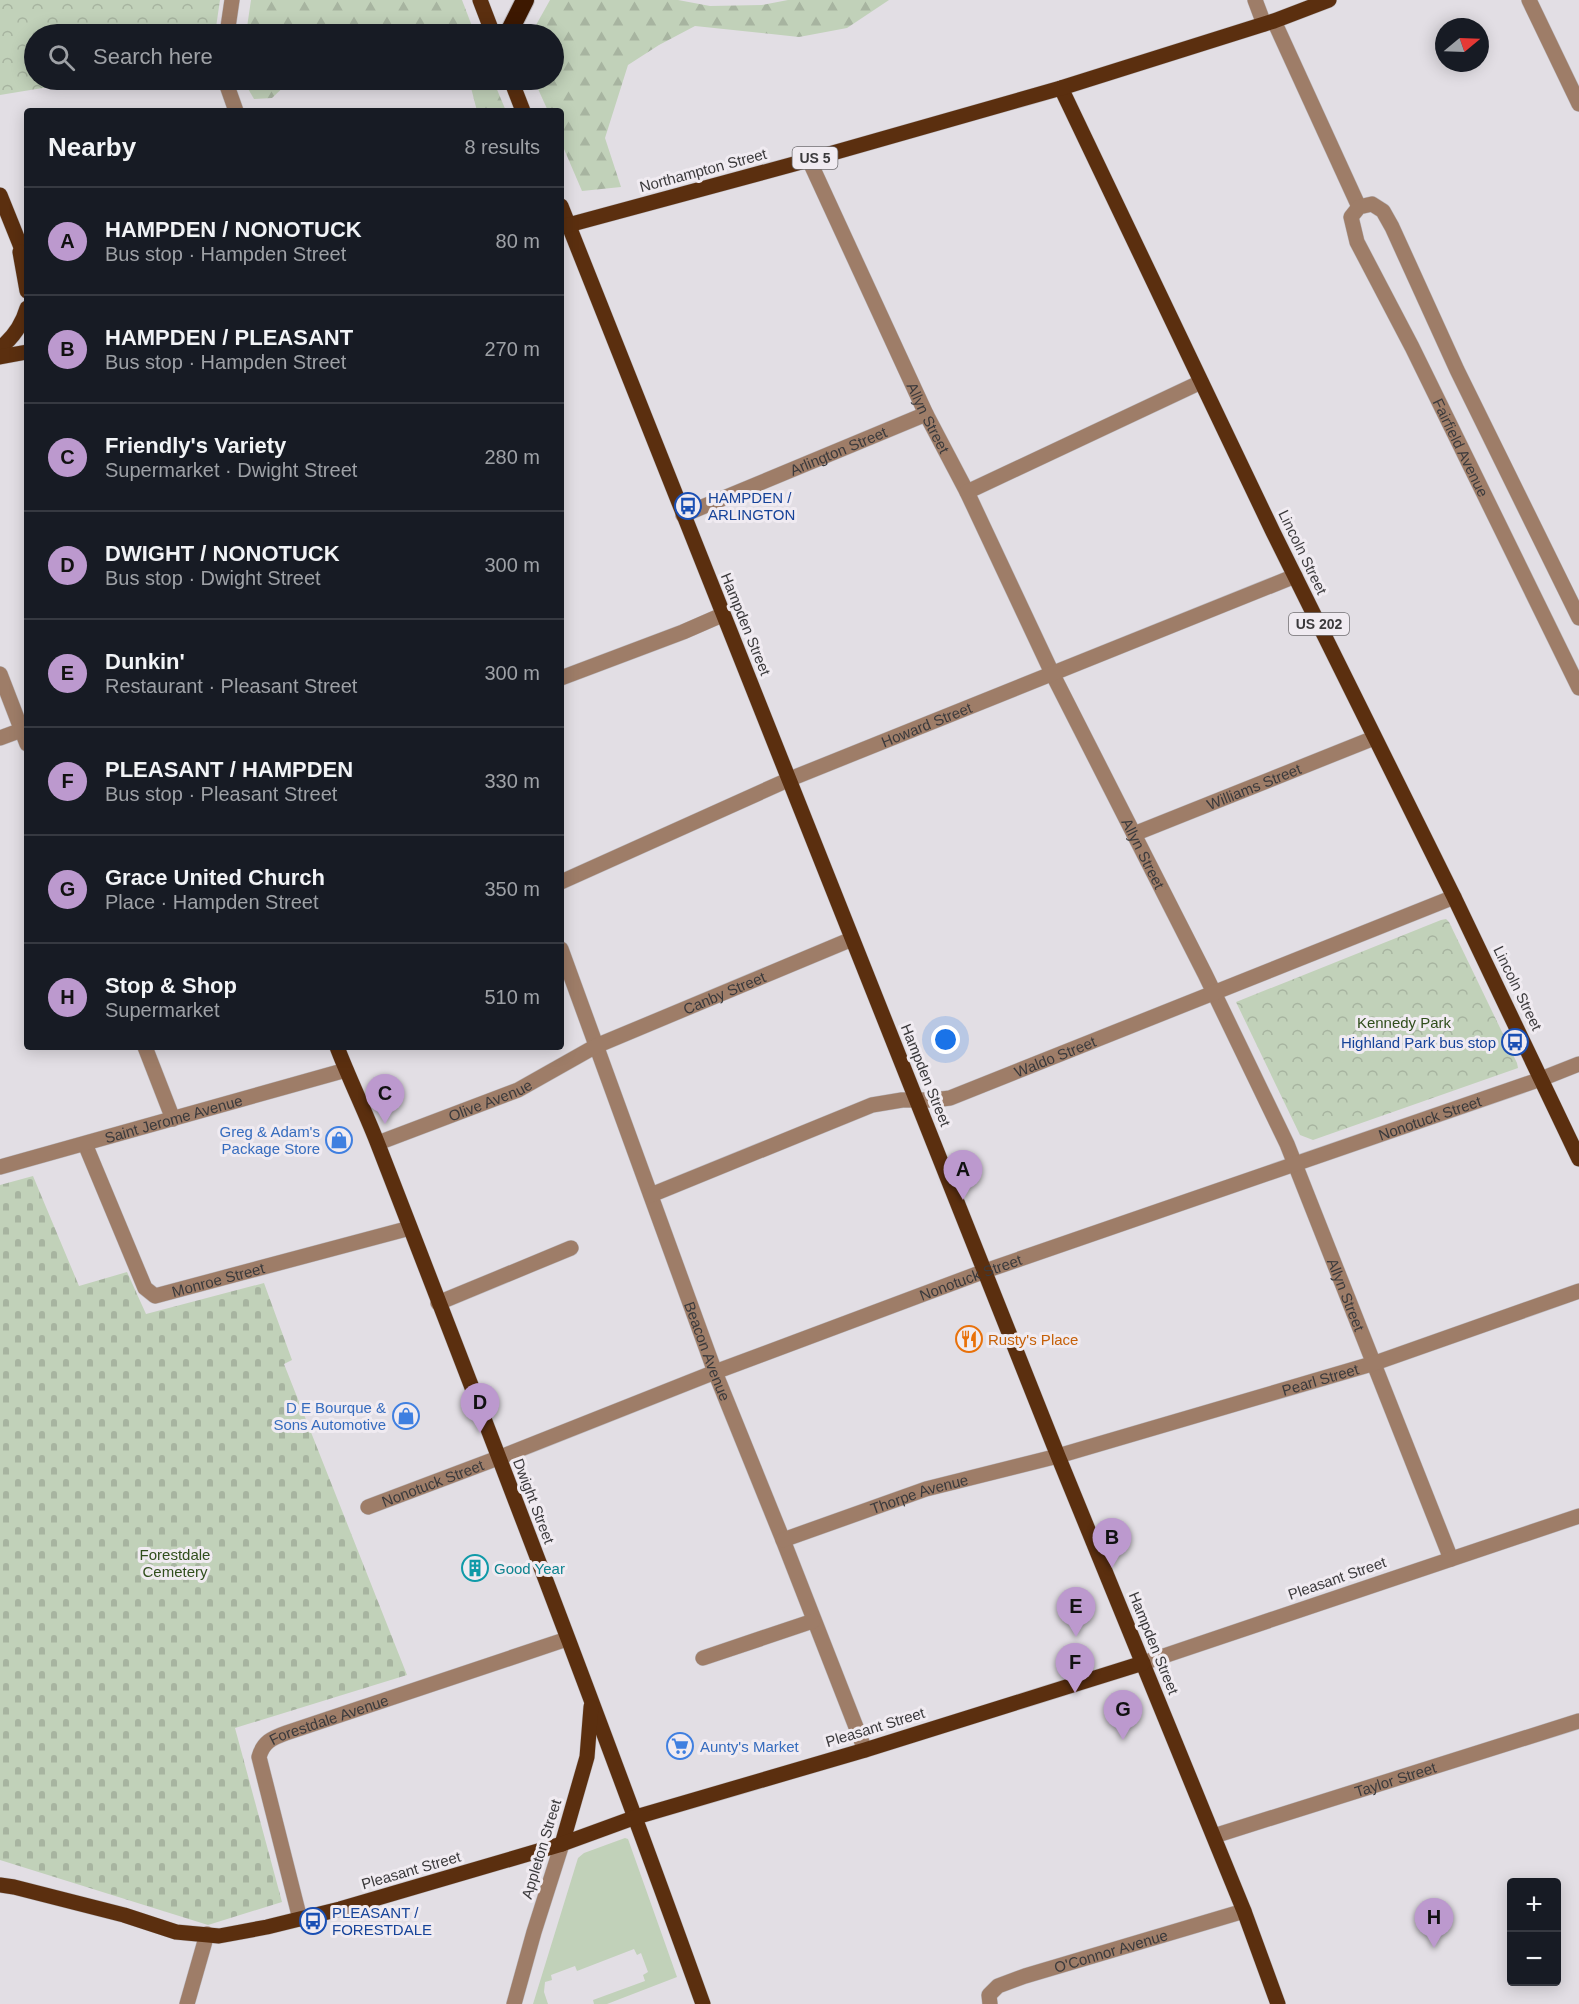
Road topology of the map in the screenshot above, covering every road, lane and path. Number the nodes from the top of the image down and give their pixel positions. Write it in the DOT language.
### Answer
graph roads {
  1 [pos="232,0"];
  2 [pos="480,0"];
  3 [pos="525,0"];
  4 [pos="1255,0"];
  5 [pos="1329,0"];
  6 [pos="1529,0"];
  7 [pos="1269,22"];
  8 [pos="228,24"];
  9 [pos="489,24"];
  10 [pos="512,24"];
  11 [pos="1061,88"];
  12 [pos="229,90"];
  13 [pos="515,90"];
  14 [pos="1579,104"];
  15 [pos="235,108"];
  16 [pos="523,108"];
  17 [pos="809,160"];
  18 [pos="0,195"];
  19 [pos="1359,207"];
  20 [pos="565,226"];
  21 [pos="19,243"];
  22 [pos="24,255"];
  23 [pos="24,273"];
  24 [pos="24,318"];
  25 [pos="0,348"];
  26 [pos="24,353"];
  27 [pos="0,357"];
  28 [pos="1201,382"];
  29 [pos="926,414"];
  30 [pos="967,492"];
  31 [pos="683,515"];
  32 [pos="1295,576"];
  33 [pos="722,615"];
  34 [pos="1579,618"];
  35 [pos="1052,673"];
  36 [pos="0,674"];
  37 [pos="564,677"];
  38 [pos="1579,688"];
  39 [pos="24,732"];
  40 [pos="24,734"];
  41 [pos="0,738"];
  42 [pos="1374,738"];
  43 [pos="790,779"];
  44 [pos="1134,834"];
  45 [pos="564,881"];
  46 [pos="1454,897"];
  47 [pos="852,939"];
  48 [pos="564,957"];
  49 [pos="1214,993"];
  50 [pos="596,1046"];
  51 [pos="146,1050"];
  52 [pos="338,1050"];
  53 [pos="1579,1064"];
  54 [pos="346,1070"];
  55 [pos="1541,1079"];
  56 [pos="917,1100"];
  57 [pos="173,1119"];
  58 [pos="378,1143"];
  59 [pos="85,1144"];
  60 [pos="1579,1159"];
  61 [pos="1294,1162"];
  62 [pos="0,1167"];
  63 [pos="651,1195"];
  64 [pos="410,1228"];
  65 [pos="571,1248"];
  66 [pos="985,1271"];
  67 [pos="1579,1291"];
  68 [pos="438,1303"];
  69 [pos="1375,1363"];
  70 [pos="715,1372"];
  71 [pos="1058,1456"];
  72 [pos="498,1458"];
  73 [pos="368,1507"];
  74 [pos="1579,1516"];
  75 [pos="783,1540"];
  76 [pos="1451,1559"];
  77 [pos="813,1620"];
  78 [pos="567,1639"];
  79 [pos="703,1658"];
  80 [pos="1143,1663"];
  81 [pos="591,1703"];
  82 [pos="1579,1721"];
  83 [pos="865,1750"];
  84 [pos="636,1817"];
  85 [pos="1214,1836"];
  86 [pos="562,1845"];
  87 [pos="0,1885"];
  88 [pos="1244,1911"];
  89 [pos="300,1919"];
  90 [pos="207,1934"];
  91 [pos="188,2004"];
  92 [pos="514,2004"];
  93 [pos="703,2004"];
  94 [pos="990,2004"];
  95 [pos="1278,2004"];
  1 -- 8 [label="street"];
  2 -- 9 [label="main road"];
  3 -- 10 [label="highway"];
  4 -- 7 [label="street"];
  5 -- 7 [label="main road, US 5"];
  6 -- 14 [label="street"];
  7 -- 11 [label="main road, US 5"];
  7 -- 19 [label="street"];
  11 -- 17 [label="main road, Northampton Street / US 5"];
  11 -- 28 [label="main road, Lincoln Street / US 202"];
  12 -- 15 [label="street"];
  13 -- 16 [label="main road"];
  17 -- 20 [label="main road, Northampton Street / US 5"];
  17 -- 29 [label="street, Allyn Street"];
  18 -- 21 [label="main road"];
  19 -- 34 [label="street, Fairfield Avenue"];
  19 -- 38 [label="street, Fairfield Avenue"];
  20 -- 31 [label="main road, Hampden Street"];
  21 -- 22 [label="main road"];
  21 -- 23 [label="main road"];
  24 -- 25 [label="main road"];
  26 -- 27 [label="main road"];
  28 -- 30 [label="street"];
  28 -- 32 [label="main road, Lincoln Street / US 202"];
  29 -- 30 [label="street, Allyn Street"];
  29 -- 31 [label="street, Arlington Street"];
  30 -- 35 [label="street, Allyn Street"];
  31 -- 33 [label="main road, Hampden Street"];
  32 -- 35 [label="street, Howard Street"];
  32 -- 42 [label="main road, Lincoln Street / US 202"];
  33 -- 37 [label="street"];
  33 -- 43 [label="main road, Hampden Street"];
  35 -- 43 [label="street, Howard Street"];
  35 -- 44 [label="street, Allyn Street"];
  36 -- 39 [label="street"];
  40 -- 41 [label="street"];
  42 -- 44 [label="street, Williams Street"];
  42 -- 46 [label="main road, Lincoln Street / US 202"];
  43 -- 45 [label="street, Howard Street"];
  43 -- 47 [label="main road, Hampden Street"];
  44 -- 49 [label="street, Allyn Street"];
  46 -- 49 [label="street, Waldo Street"];
  46 -- 55 [label="main road, Lincoln Street / US 202"];
  47 -- 50 [label="street, Canby Street"];
  47 -- 56 [label="main road, Hampden Street"];
  48 -- 50 [label="street, Beacon Avenue"];
  49 -- 56 [label="street, Waldo Street"];
  49 -- 61 [label="street, Allyn Street"];
  50 -- 58 [label="street, Olive Avenue"];
  50 -- 63 [label="street, Beacon Avenue"];
  51 -- 57 [label="street"];
  52 -- 54 [label="main road, Dwight Street"];
  53 -- 55 [label="street, Nonotuck Street"];
  54 -- 57 [label="street, Saint Jerome Avenue"];
  54 -- 58 [label="main road, Dwight Street"];
  55 -- 60 [label="main road, Lincoln Street / US 202"];
  55 -- 61 [label="street, Nonotuck Street"];
  56 -- 63 [label="street, Waldo Street"];
  56 -- 66 [label="main road, Hampden Street"];
  57 -- 59 [label="street, Saint Jerome Avenue"];
  58 -- 64 [label="main road, Dwight Street"];
  59 -- 62 [label="street, Saint Jerome Avenue"];
  59 -- 64 [label="street, Monroe Street"];
  61 -- 66 [label="street, Nonotuck Street"];
  61 -- 69 [label="street, Allyn Street"];
  63 -- 70 [label="street, Beacon Avenue"];
  64 -- 68 [label="main road, Dwight Street"];
  65 -- 68 [label="street"];
  66 -- 70 [label="street, Nonotuck Street"];
  66 -- 71 [label="main road, Hampden Street"];
  67 -- 69 [label="street, Pearl Street"];
  68 -- 72 [label="main road, Dwight Street"];
  69 -- 71 [label="street, Pearl Street"];
  69 -- 76 [label="street, Allyn Street"];
  70 -- 72 [label="street, Nonotuck Street"];
  70 -- 75 [label="street, Beacon Avenue"];
  71 -- 75 [label="street, Thorpe Avenue"];
  71 -- 80 [label="main road, Hampden Street"];
  72 -- 73 [label="street, Nonotuck Street"];
  72 -- 78 [label="main road, Dwight Street"];
  74 -- 76 [label="street, Pleasant Street"];
  75 -- 77 [label="street, Beacon Avenue"];
  76 -- 80 [label="street, Pleasant Street"];
  77 -- 79 [label="street"];
  77 -- 83 [label="street, Beacon Avenue"];
  78 -- 81 [label="main road, Dwight Street"];
  78 -- 89 [label="street, Forestdale Avenue"];
  80 -- 83 [label="main road, Pleasant Street"];
  80 -- 85 [label="main road, Hampden Street"];
  81 -- 84 [label="main road, Dwight Street"];
  81 -- 86 [label="main road, Appleton Street"];
  82 -- 85 [label="street, Taylor Street"];
  83 -- 84 [label="main road, Pleasant Street"];
  84 -- 86 [label="main road, Pleasant Street"];
  84 -- 93 [label="main road, Dwight Street"];
  85 -- 88 [label="main road, Hampden Street"];
  86 -- 89 [label="main road, Pleasant Street"];
  86 -- 92 [label="street, Appleton Street"];
  87 -- 90 [label="main road, Pleasant Street"];
  88 -- 94 [label="street, O'Connor Avenue"];
  88 -- 95 [label="main road, Hampden Street"];
  89 -- 90 [label="main road, Pleasant Street"];
  90 -- 91 [label="street"];
}
